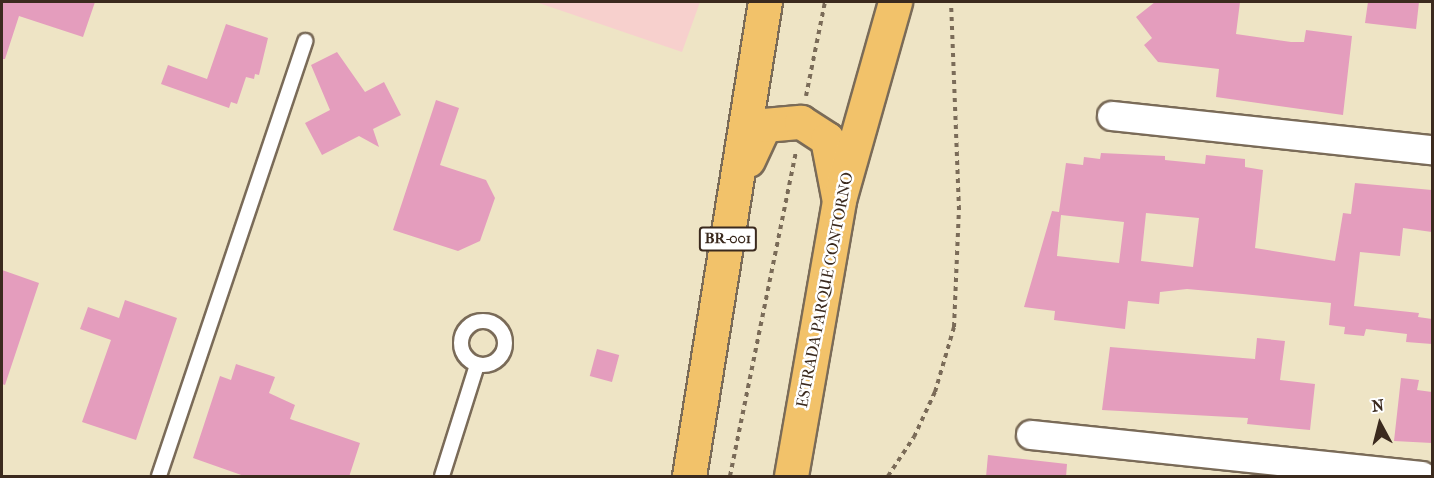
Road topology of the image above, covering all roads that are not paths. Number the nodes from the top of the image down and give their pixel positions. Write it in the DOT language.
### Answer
graph roads {
  1 [pos="765,2"];
  2 [pos="895,2"];
  3 [pos="305,41"];
  4 [pos="1112,116"];
  5 [pos="1432,150"];
  6 [pos="736,190"];
  7 [pos="839,200"];
  8 [pos="477,365"];
  9 [pos="1031,435"];
  10 [pos="159,477"];
  11 [pos="442,477"];
  12 [pos="689,477"];
  13 [pos="791,477"];
  14 [pos="1422,477"];
  1 -- 6 [label="highway, BR-001"];
  2 -- 7 [label="highway, ESTRADA PARQUE CONTORNO"];
  3 -- 10 [label="lane"];
  4 -- 5 [label="street"];
  6 -- 7 [label="highway"];
  6 -- 12 [label="highway, BR-001"];
  7 -- 13 [label="highway, ESTRADA PARQUE CONTORNO"];
  8 -- 11 [label="lane"];
  9 -- 14 [label="street"];
}
